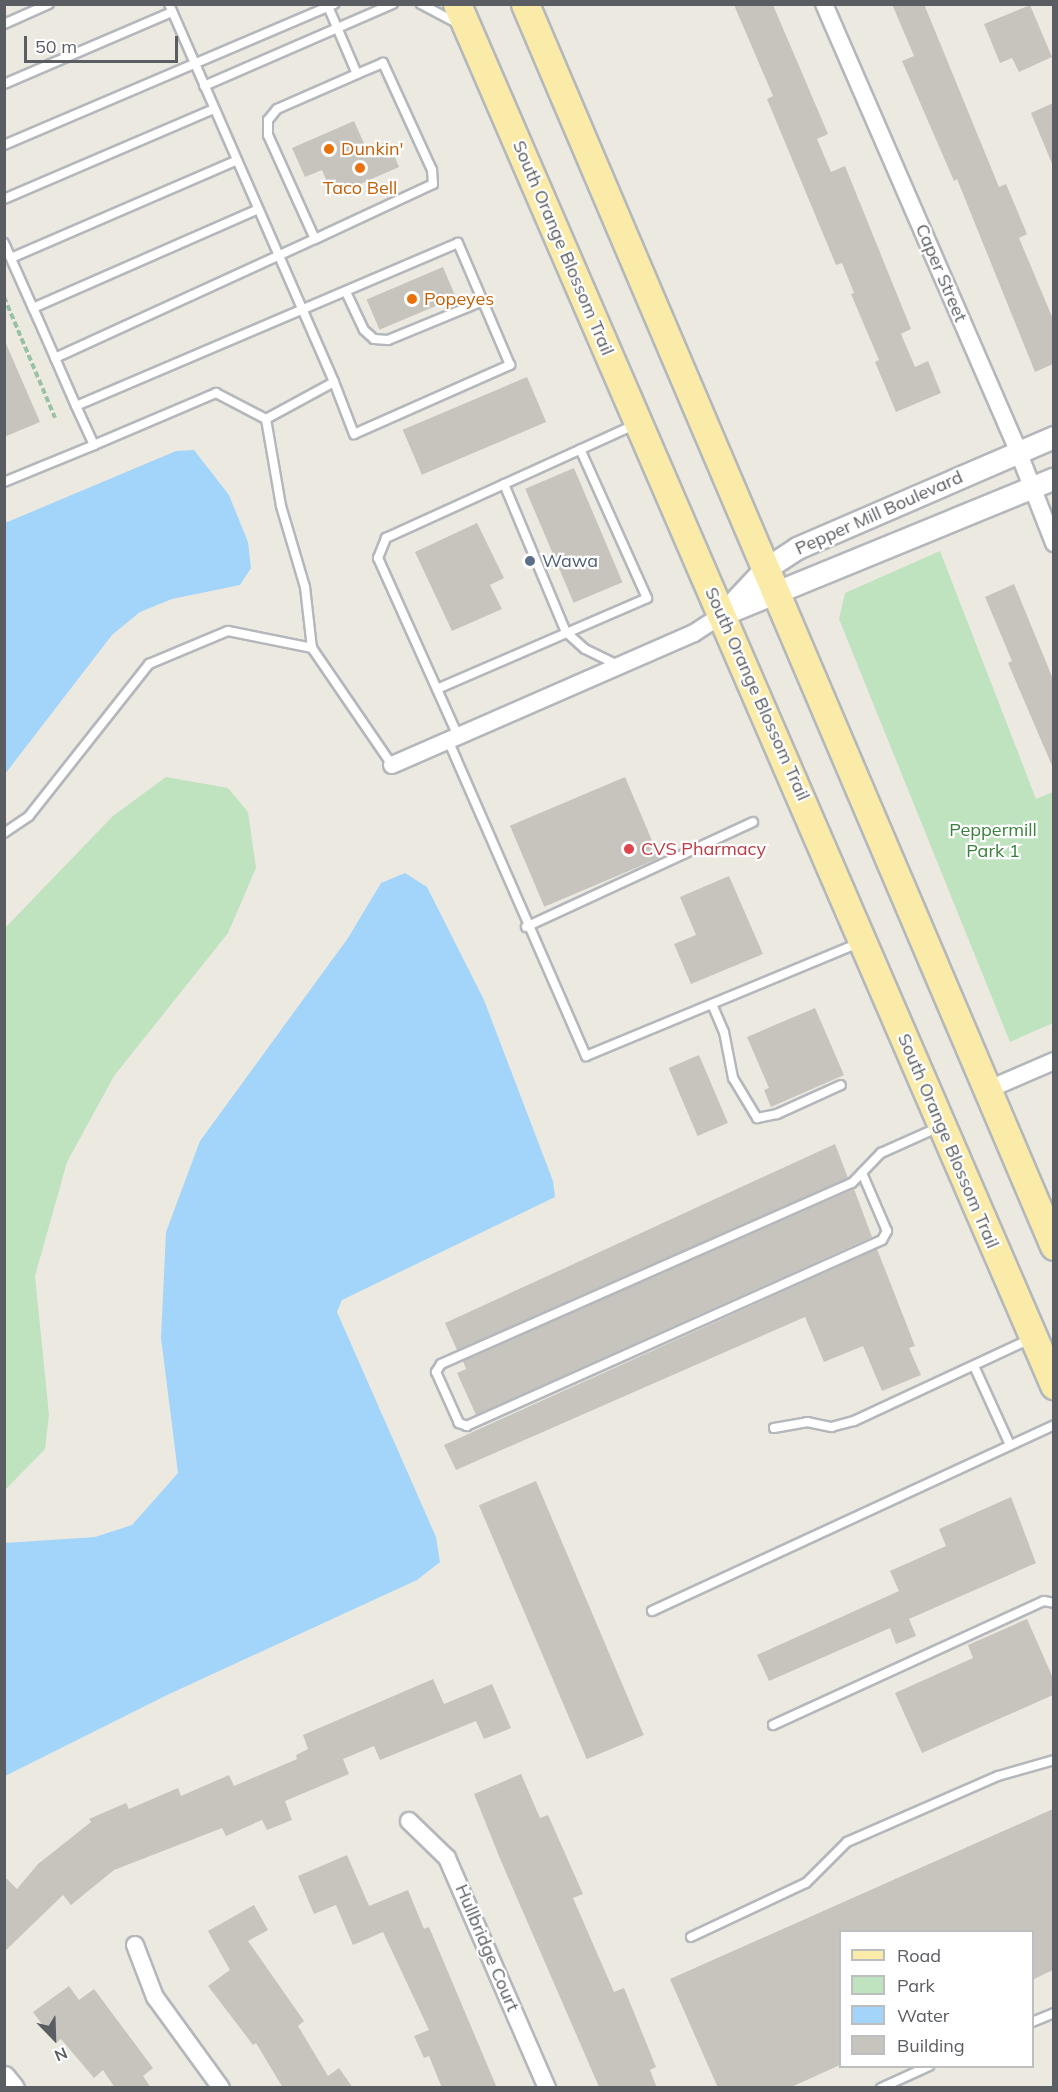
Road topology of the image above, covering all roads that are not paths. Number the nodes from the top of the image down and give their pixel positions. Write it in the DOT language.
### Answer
graph roads {
  1 [pos="49,4"];
  2 [pos="393,4"];
  3 [pos="421,4"];
  4 [pos="457,4"];
  5 [pos="525,4"];
  6 [pos="824,4"];
  7 [pos="329,5"];
  8 [pos="170,8"];
  9 [pos="4,24"];
  10 [pos="338,29"];
  11 [pos="468,31"];
  12 [pos="194,62"];
  13 [pos="357,74"];
  14 [pos="4,84"];
  15 [pos="204,86"];
  16 [pos="214,108"];
  17 [pos="4,145"];
  18 [pos="237,160"];
  19 [pos="4,199"];
  20 [pos="258,209"];
  21 [pos="315,240"];
  22 [pos="4,243"];
  23 [pos="11,258"];
  24 [pos="279,258"];
  25 [pos="346,292"];
  26 [pos="483,301"];
  27 [pos="33,308"];
  28 [pos="303,311"];
  29 [pos="55,358"];
  30 [pos="334,382"];
  31 [pos="76,406"];
  32 [pos="266,419"];
  33 [pos="639,423"];
  34 [pos="1053,437"];
  35 [pos="94,445"];
  36 [pos="580,449"];
  37 [pos="1018,451"];
  38 [pos="1053,478"];
  39 [pos="4,482"];
  40 [pos="504,484"];
  41 [pos="1032,486"];
  42 [pos="1053,543"];
  43 [pos="765,569"];
  44 [pos="776,593"];
  45 [pos="722,615"];
  46 [pos="566,632"];
  47 [pos="312,648"];
  48 [pos="620,666"];
  49 [pos="437,689"];
  50 [pos="453,738"];
  51 [pos="392,765"];
  52 [pos="753,822"];
  53 [pos="4,833"];
  54 [pos="526,927"];
  55 [pos="863,942"];
  56 [pos="712,1004"];
  57 [pos="1053,1061"];
  58 [pos="841,1085"];
  59 [pos="987,1090"];
  60 [pos="942,1125"];
  61 [pos="862,1173"];
  62 [pos="1053,1246"];
  63 [pos="1043,1345"];
  64 [pos="974,1366"];
  65 [pos="1053,1385"];
  66 [pos="1053,1425"];
  67 [pos="774,1428"];
  68 [pos="1010,1445"];
  69 [pos="1053,1604"];
  70 [pos="652,1611"];
  71 [pos="773,1725"];
  72 [pos="1053,1760"];
  73 [pos="409,1821"];
  74 [pos="691,1937"];
  75 [pos="135,1945"];
  76 [pos="1053,2013"];
  77 [pos="1034,2021"];
  78 [pos="927,2068"];
  79 [pos="4,2077"];
  80 [pos="13,2088"];
  81 [pos="220,2088"];
  82 [pos="547,2088"];
  83 [pos="881,2088"];
  1 -- 9 [label="lane"];
  2 -- 10 [label="lane"];
  3 -- 11 [label="lane"];
  4 -- 11 [label="main road, South Orange Blossom Trail"];
  5 -- 43 [label="main road"];
  6 -- 37 [label="street, Caper Street"];
  7 -- 10 [label="lane"];
  7 -- 12 [label="lane"];
  8 -- 12 [label="lane"];
  8 -- 14 [label="lane"];
  10 -- 13 [label="lane"];
  10 -- 15 [label="lane"];
  11 -- 33 [label="main road, South Orange Blossom Trail"];
  12 -- 15 [label="lane"];
  12 -- 17 [label="lane"];
  13 -- 21 [label="lane"];
  13 -- 21 [label="lane"];
  15 -- 16 [label="lane"];
  16 -- 18 [label="lane"];
  16 -- 19 [label="lane"];
  18 -- 20 [label="lane"];
  18 -- 23 [label="lane"];
  20 -- 24 [label="lane"];
  20 -- 27 [label="lane"];
  21 -- 24 [label="lane"];
  22 -- 23 [label="lane"];
  23 -- 27 [label="lane"];
  24 -- 28 [label="lane"];
  24 -- 29 [label="lane"];
  25 -- 26 [label="lane"];
  25 -- 26 [label="lane"];
  25 -- 28 [label="lane"];
  26 -- 30 [label="lane"];
  27 -- 29 [label="lane"];
  28 -- 30 [label="lane"];
  28 -- 31 [label="lane"];
  29 -- 31 [label="lane"];
  30 -- 32 [label="lane"];
  31 -- 35 [label="lane"];
  32 -- 35 [label="lane"];
  32 -- 47 [label="lane"];
  33 -- 36 [label="lane"];
  33 -- 45 [label="main road, South Orange Blossom Trail"];
  34 -- 37 [label="street, Pepper Mill Boulevard"];
  35 -- 39 [label="lane"];
  36 -- 40 [label="lane"];
  36 -- 46 [label="lane"];
  37 -- 41 [label="street, Caper Street"];
  37 -- 43 [label="street, Pepper Mill Boulevard"];
  38 -- 41 [label="street, Pepper Mill Boulevard"];
  40 -- 46 [label="lane"];
  40 -- 49 [label="lane"];
  41 -- 42 [label="street, Caper Street"];
  41 -- 44 [label="street, Pepper Mill Boulevard"];
  43 -- 44 [label="main road"];
  43 -- 45 [label="street, Pepper Mill Boulevard"];
  44 -- 45 [label="street, Pepper Mill Boulevard"];
  44 -- 59 [label="main road"];
  45 -- 48 [label="street, Pepper Mill Boulevard"];
  45 -- 55 [label="main road, South Orange Blossom Trail"];
  46 -- 48 [label="lane"];
  46 -- 49 [label="lane"];
  47 -- 51 [label="lane"];
  47 -- 53 [label="lane"];
  48 -- 50 [label="street, Pepper Mill Boulevard"];
  49 -- 50 [label="lane"];
  50 -- 51 [label="street, Pepper Mill Boulevard"];
  50 -- 54 [label="lane"];
  52 -- 54 [label="lane"];
  54 -- 56 [label="lane"];
  55 -- 56 [label="lane"];
  55 -- 60 [label="main road, South Orange Blossom Trail"];
  56 -- 58 [label="lane"];
  57 -- 59 [label="street"];
  59 -- 62 [label="main road"];
  60 -- 61 [label="lane"];
  60 -- 63 [label="main road, South Orange Blossom Trail"];
  61 -- 61 [label="lane"];
  63 -- 64 [label="lane"];
  63 -- 65 [label="main road, South Orange Blossom Trail"];
  64 -- 67 [label="lane"];
  64 -- 68 [label="lane"];
  66 -- 68 [label="lane"];
  68 -- 70 [label="lane"];
  69 -- 71 [label="lane"];
  72 -- 74 [label="lane"];
  73 -- 82 [label="street, Hullbridge Court"];
  75 -- 81 [label="street"];
  76 -- 77 [label="lane"];
  78 -- 83 [label="lane"];
  79 -- 80 [label="street"];
}
